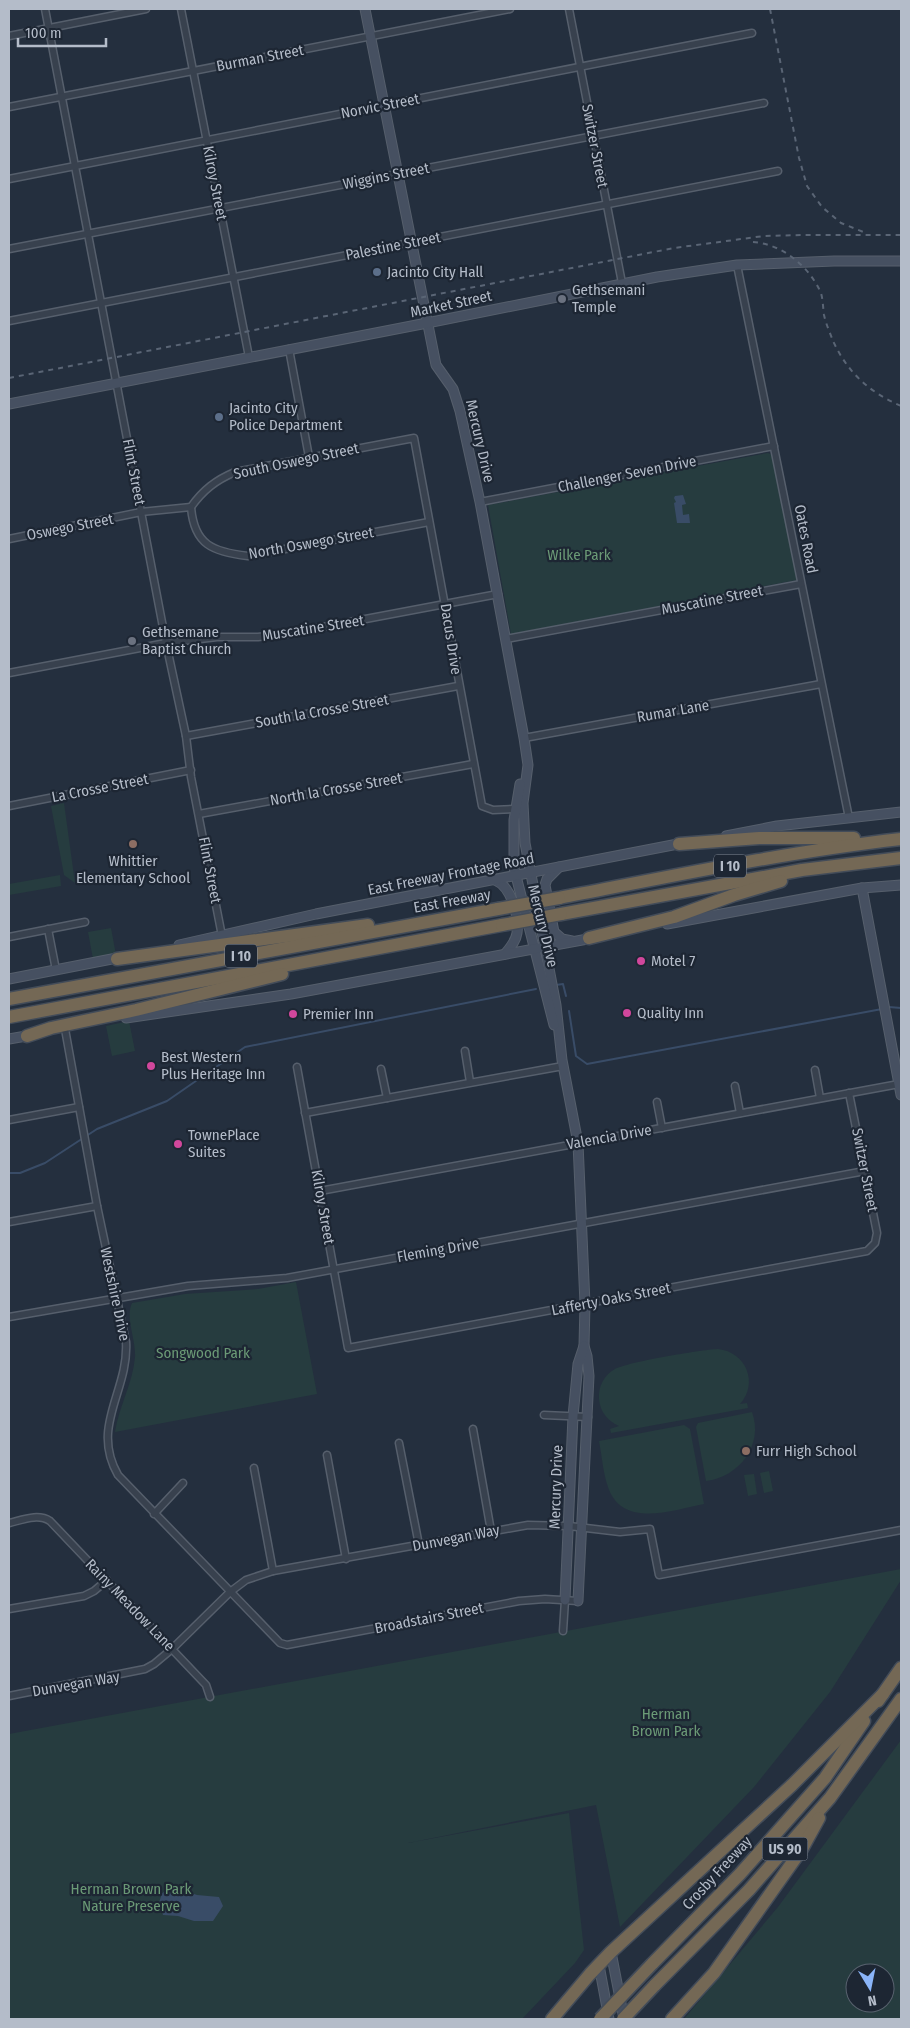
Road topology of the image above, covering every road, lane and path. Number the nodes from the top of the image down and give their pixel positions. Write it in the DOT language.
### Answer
graph roads {
  1 [pos="45,9"];
  2 [pos="146,9"];
  3 [pos="181,9"];
  4 [pos="365,9"];
  5 [pos="510,9"];
  6 [pos="568,9"];
  7 [pos="49,28"];
  8 [pos="752,33"];
  9 [pos="9,36"];
  10 [pos="370,36"];
  11 [pos="580,67"];
  12 [pos="194,70"];
  13 [pos="62,96"];
  14 [pos="764,103"];
  15 [pos="384,105"];
  16 [pos="9,107"];
  17 [pos="593,136"];
  18 [pos="207,140"];
  19 [pos="75,166"];
  20 [pos="778,171"];
  21 [pos="397,174"];
  22 [pos="9,179"];
  23 [pos="607,204"];
  24 [pos="220,208"];
  25 [pos="88,234"];
  26 [pos="411,242"];
  27 [pos="9,249"];
  28 [pos="901,261"];
  29 [pos="738,265"];
  30 [pos="234,277"];
  31 [pos="622,283"];
  32 [pos="102,303"];
  33 [pos="9,321"];
  34 [pos="427,323"];
  35 [pos="290,349"];
  36 [pos="249,357"];
  37 [pos="117,383"];
  38 [pos="9,404"];
  39 [pos="414,438"];
  40 [pos="774,446"];
  41 [pos="309,457"];
  42 [pos="480,502"];
  43 [pos="191,507"];
  44 [pos="142,512"];
  45 [pos="429,522"];
  46 [pos="9,539"];
  47 [pos="800,584"];
  48 [pos="498,594"];
  49 [pos="445,604"];
  50 [pos="506,639"];
  51 [pos="166,643"];
  52 [pos="9,673"];
  53 [pos="821,684"];
  54 [pos="458,686"];
  55 [pos="186,736"];
  56 [pos="524,738"];
  57 [pos="473,764"];
  58 [pos="191,770"];
  59 [pos="9,806"];
  60 [pos="516,809"];
  61 [pos="901,812"];
  62 [pos="199,814"];
  63 [pos="849,818"];
  64 [pos="901,838"];
  65 [pos="679,844"];
  66 [pos="901,858"];
  67 [pos="852,863"];
  68 [pos="559,867"];
  69 [pos="531,873"];
  70 [pos="516,876"];
  71 [pos="495,880"];
  72 [pos="901,885"];
  73 [pos="862,888"];
  74 [pos="472,914"];
  75 [pos="85,922"];
  76 [pos="48,929"];
  77 [pos="9,936"];
  78 [pos="222,936"];
  79 [pos="589,938"];
  80 [pos="572,942"];
  81 [pos="406,943"];
  82 [pos="545,947"];
  83 [pos="534,949"];
  84 [pos="506,954"];
  85 [pos="117,959"];
  86 [pos="56,970"];
  87 [pos="9,979"];
  88 [pos="9,999"];
  89 [pos="9,1018"];
  90 [pos="65,1028"];
  91 [pos="27,1036"];
  92 [pos="9,1039"];
  93 [pos="465,1051"];
  94 [pos="563,1063"];
  95 [pos="297,1067"];
  96 [pos="381,1069"];
  97 [pos="815,1070"];
  98 [pos="470,1082"];
  99 [pos="899,1084"];
  100 [pos="735,1086"];
  101 [pos="850,1092"];
  102 [pos="901,1094"];
  103 [pos="387,1098"];
  104 [pos="820,1098"];
  105 [pos="656,1102"];
  106 [pos="79,1107"];
  107 [pos="305,1113"];
  108 [pos="740,1113"];
  109 [pos="9,1120"];
  110 [pos="662,1128"];
  111 [pos="578,1143"];
  112 [pos="865,1171"];
  113 [pos="320,1191"];
  114 [pos="97,1206"];
  115 [pos="9,1222"];
  116 [pos="581,1224"];
  117 [pos="872,1246"];
  118 [pos="334,1269"];
  119 [pos="117,1298"];
  120 [pos="585,1304"];
  121 [pos="9,1317"];
  122 [pos="584,1346"];
  123 [pos="348,1348"];
  124 [pos="544,1416"];
  125 [pos="573,1416"];
  126 [pos="588,1417"];
  127 [pos="473,1429"];
  128 [pos="399,1443"];
  129 [pos="327,1455"];
  130 [pos="254,1468"];
  131 [pos="183,1483"];
  132 [pos="154,1514"];
  133 [pos="9,1522"];
  134 [pos="569,1526"];
  135 [pos="582,1527"];
  136 [pos="901,1530"];
  137 [pos="491,1531"];
  138 [pos="418,1545"];
  139 [pos="346,1559"];
  140 [pos="273,1571"];
  141 [pos="106,1580"];
  142 [pos="230,1592"];
  143 [pos="565,1600"];
  144 [pos="578,1601"];
  145 [pos="9,1609"];
  146 [pos="563,1630"];
  147 [pos="280,1643"];
  148 [pos="172,1649"];
  149 [pos="901,1668"];
  150 [pos="883,1694"];
  151 [pos="9,1696"];
  152 [pos="210,1697"];
  153 [pos="901,1700"];
  154 [pos="830,1798"];
  155 [pos="611,1952"];
  156 [pos="599,1965"];
  157 [pos="552,2019"];
  158 [pos="600,2019"];
  159 [pos="609,2019"];
  160 [pos="623,2019"];
  161 [pos="672,2019"];
  1 -- 7 [label="street, Flint Street"];
  2 -- 7 [label="street"];
  3 -- 12 [label="street, Kilroy Street"];
  4 -- 10 [label="main road, Mercury Drive"];
  5 -- 10 [label="street, Burman Street"];
  6 -- 11 [label="street, Switzer Street"];
  7 -- 9 [label="street"];
  7 -- 13 [label="street, Flint Street"];
  8 -- 11 [label="street, Norvic Street"];
  10 -- 12 [label="street, Burman Street"];
  10 -- 15 [label="main road, Mercury Drive"];
  11 -- 15 [label="street, Norvic Street"];
  11 -- 17 [label="street, Switzer Street"];
  12 -- 13 [label="street, Burman Street"];
  12 -- 18 [label="street, Kilroy Street"];
  13 -- 16 [label="street, Burman Street"];
  13 -- 19 [label="street, Flint Street"];
  14 -- 17 [label="street, Wiggins Street"];
  15 -- 18 [label="street, Norvic Street"];
  15 -- 21 [label="main road, Mercury Drive"];
  17 -- 21 [label="street, Wiggins Street"];
  17 -- 23 [label="street, Switzer Street"];
  18 -- 19 [label="street, Norvic Street"];
  18 -- 24 [label="street, Kilroy Street"];
  19 -- 22 [label="street, Norvic Street"];
  19 -- 25 [label="street, Flint Street"];
  20 -- 23 [label="street, Palestine Street"];
  21 -- 24 [label="street, Wiggins Street"];
  21 -- 26 [label="main road, Mercury Drive"];
  23 -- 26 [label="street, Palestine Street"];
  23 -- 31 [label="street, Switzer Street"];
  24 -- 25 [label="street, Wiggins Street"];
  24 -- 30 [label="street, Kilroy Street"];
  25 -- 27 [label="street, Wiggins Street"];
  25 -- 32 [label="street, Flint Street"];
  26 -- 30 [label="street, Palestine Street"];
  26 -- 34 [label="main road, Mercury Drive"];
  28 -- 29 [label="main road, Market Street"];
  29 -- 31 [label="main road, Market Street"];
  29 -- 40 [label="street, Oates Road"];
  30 -- 32 [label="street, Palestine Street"];
  30 -- 36 [label="street, Kilroy Street"];
  31 -- 34 [label="main road, Market Street"];
  32 -- 33 [label="street, Palestine Street"];
  32 -- 37 [label="street, Flint Street"];
  34 -- 35 [label="main road, Market Street"];
  34 -- 42 [label="main road, Mercury Drive"];
  35 -- 36 [label="main road, Market Street"];
  35 -- 41 [label="street"];
  36 -- 37 [label="main road, Market Street"];
  37 -- 38 [label="main road, Market Street"];
  37 -- 44 [label="street, Flint Street"];
  39 -- 41 [label="street, South Oswego Street"];
  39 -- 45 [label="street, Dacus Drive"];
  40 -- 42 [label="street, Challenger Seven Drive"];
  40 -- 47 [label="street, Oates Road"];
  41 -- 43 [label="street, South Oswego Street"];
  42 -- 48 [label="main road, Mercury Drive"];
  43 -- 44 [label="street, Oswego Street"];
  43 -- 45 [label="street, North Oswego Street"];
  44 -- 46 [label="street, Oswego Street"];
  44 -- 51 [label="street, Flint Street"];
  45 -- 49 [label="street, Dacus Drive"];
  47 -- 50 [label="street, Muscatine Street"];
  47 -- 53 [label="street, Oates Road"];
  48 -- 49 [label="street, Muscatine Street"];
  48 -- 50 [label="main road, Mercury Drive"];
  49 -- 51 [label="street, Muscatine Street"];
  49 -- 54 [label="street, Dacus Drive"];
  50 -- 56 [label="main road, Mercury Drive"];
  51 -- 52 [label="street, Muscatine Street"];
  51 -- 55 [label="street, Flint Street"];
  53 -- 56 [label="street, Rumar Lane"];
  53 -- 63 [label="street, Oates Road"];
  54 -- 55 [label="street, South la Crosse Street"];
  54 -- 57 [label="street, Dacus Drive"];
  55 -- 58 [label="street, Flint Street"];
  56 -- 60 [label="main road, Mercury Drive"];
  56 -- 69 [label="main road, Mercury Drive"];
  57 -- 60 [label="street, Dacus Drive"];
  57 -- 62 [label="street, North la Crosse Street"];
  58 -- 59 [label="street, La Crosse Street"];
  58 -- 62 [label="street, Flint Street"];
  60 -- 70 [label="main road, Mercury Drive"];
  61 -- 63 [label="main road, East Freeway Frontage Road"];
  62 -- 78 [label="street, Flint Street"];
  63 -- 65 [label="main road, East Freeway Frontage Road"];
  64 -- 65 [label="highway"];
  64 -- 74 [label="highway, East Freeway / I 10, bridge"];
  65 -- 68 [label="main road, East Freeway Frontage Road"];
  66 -- 67 [label="highway, I 10"];
  67 -- 79 [label="highway"];
  67 -- 81 [label="highway, I 10, bridge"];
  68 -- 69 [label="main road, East Freeway Frontage Road"];
  68 -- 80 [label="main road"];
  69 -- 70 [label="main road, East Freeway Frontage Road"];
  69 -- 82 [label="main road, Mercury Drive"];
  70 -- 71 [label="main road, East Freeway Frontage Road"];
  70 -- 83 [label="main road, Mercury Drive"];
  71 -- 78 [label="main road, East Freeway Frontage Road"];
  71 -- 84 [label="main road"];
  72 -- 73 [label="main road"];
  73 -- 79 [label="main road"];
  73 -- 99 [label="main road"];
  74 -- 85 [label="highway"];
  74 -- 88 [label="highway, East Freeway / I 10"];
  75 -- 76 [label="street"];
  76 -- 77 [label="street"];
  76 -- 86 [label="street"];
  78 -- 85 [label="main road, East Freeway Frontage Road"];
  79 -- 80 [label="main road"];
  80 -- 82 [label="main road"];
  81 -- 89 [label="highway, I 10"];
  81 -- 91 [label="highway"];
  82 -- 83 [label="main road"];
  82 -- 94 [label="main road, Mercury Drive"];
  83 -- 84 [label="main road"];
  83 -- 94 [label="main road, Mercury Drive"];
  84 -- 90 [label="main road"];
  85 -- 86 [label="main road, East Freeway Frontage Road"];
  86 -- 87 [label="main road, East Freeway Frontage Road"];
  90 -- 91 [label="main road"];
  90 -- 106 [label="street, Westshire Drive"];
  91 -- 92 [label="main road"];
  93 -- 98 [label="street"];
  94 -- 98 [label="street"];
  94 -- 111 [label="main road, Mercury Drive"];
  95 -- 107 [label="street, Kilroy Street"];
  96 -- 103 [label="street"];
  97 -- 104 [label="street"];
  98 -- 103 [label="street"];
  99 -- 101 [label="street, Valencia Drive"];
  99 -- 102 [label="main road"];
  100 -- 108 [label="street"];
  101 -- 104 [label="street, Valencia Drive"];
  101 -- 112 [label="street, Switzer Street"];
  103 -- 107 [label="street"];
  104 -- 108 [label="street, Valencia Drive"];
  105 -- 110 [label="street"];
  106 -- 109 [label="street"];
  106 -- 114 [label="street, Westshire Drive"];
  107 -- 113 [label="street, Kilroy Street"];
  108 -- 110 [label="street, Valencia Drive"];
  110 -- 111 [label="street, Valencia Drive"];
  111 -- 113 [label="street, Valencia Drive"];
  111 -- 116 [label="main road, Mercury Drive"];
  112 -- 116 [label="street, Fleming Drive"];
  112 -- 117 [label="street, Switzer Street"];
  113 -- 118 [label="street, Kilroy Street"];
  114 -- 115 [label="street"];
  114 -- 119 [label="street, Westshire Drive"];
  116 -- 118 [label="street, Fleming Drive"];
  116 -- 120 [label="main road, Mercury Drive"];
  117 -- 120 [label="street, Lafferty Oaks Street"];
  118 -- 119 [label="street, Fleming Drive"];
  118 -- 123 [label="street, Kilroy Street"];
  119 -- 121 [label="street, Fleming Drive"];
  119 -- 132 [label="street, Westshire Drive"];
  120 -- 122 [label="main road, Mercury Drive"];
  120 -- 123 [label="street, Lafferty Oaks Street"];
  122 -- 125 [label="main road, Mercury Drive"];
  122 -- 126 [label="main road, Mercury Drive"];
  124 -- 125 [label="street"];
  125 -- 126 [label="street"];
  125 -- 134 [label="main road, Mercury Drive"];
  126 -- 135 [label="main road, Mercury Drive"];
  127 -- 137 [label="street"];
  128 -- 138 [label="street"];
  129 -- 139 [label="street"];
  130 -- 140 [label="street"];
  131 -- 132 [label="street"];
  132 -- 142 [label="street, Westshire Drive"];
  133 -- 141 [label="street, Rainy Meadow Lane"];
  134 -- 135 [label="street, Dunvegan Way"];
  134 -- 137 [label="street, Dunvegan Way"];
  134 -- 143 [label="main road, Mercury Drive"];
  135 -- 136 [label="street, Dunvegan Way"];
  135 -- 144 [label="main road, Mercury Drive"];
  137 -- 138 [label="street, Dunvegan Way"];
  138 -- 139 [label="street, Dunvegan Way"];
  139 -- 140 [label="street, Dunvegan Way"];
  140 -- 142 [label="street, Dunvegan Way"];
  141 -- 145 [label="street"];
  141 -- 148 [label="street, Rainy Meadow Lane"];
  142 -- 147 [label="street, Westshire Drive"];
  142 -- 148 [label="street, Dunvegan Way"];
  143 -- 144 [label="street, Broadstairs Street"];
  143 -- 146 [label="street, Mercury Drive"];
  143 -- 147 [label="street, Broadstairs Street"];
  148 -- 151 [label="street, Dunvegan Way"];
  148 -- 152 [label="street, Rainy Meadow Lane"];
  149 -- 150 [label="highway, Crosby Freeway / US 90"];
  150 -- 155 [label="highway"];
  150 -- 158 [label="highway, Crosby Freeway / US 90, bridge"];
  153 -- 154 [label="highway, US 90"];
  154 -- 160 [label="highway, US 90, bridge"];
  154 -- 161 [label="highway"];
  155 -- 156 [label="highway"];
  155 -- 160 [label="main road"];
  156 -- 157 [label="highway"];
  156 -- 159 [label="main road"];
}
